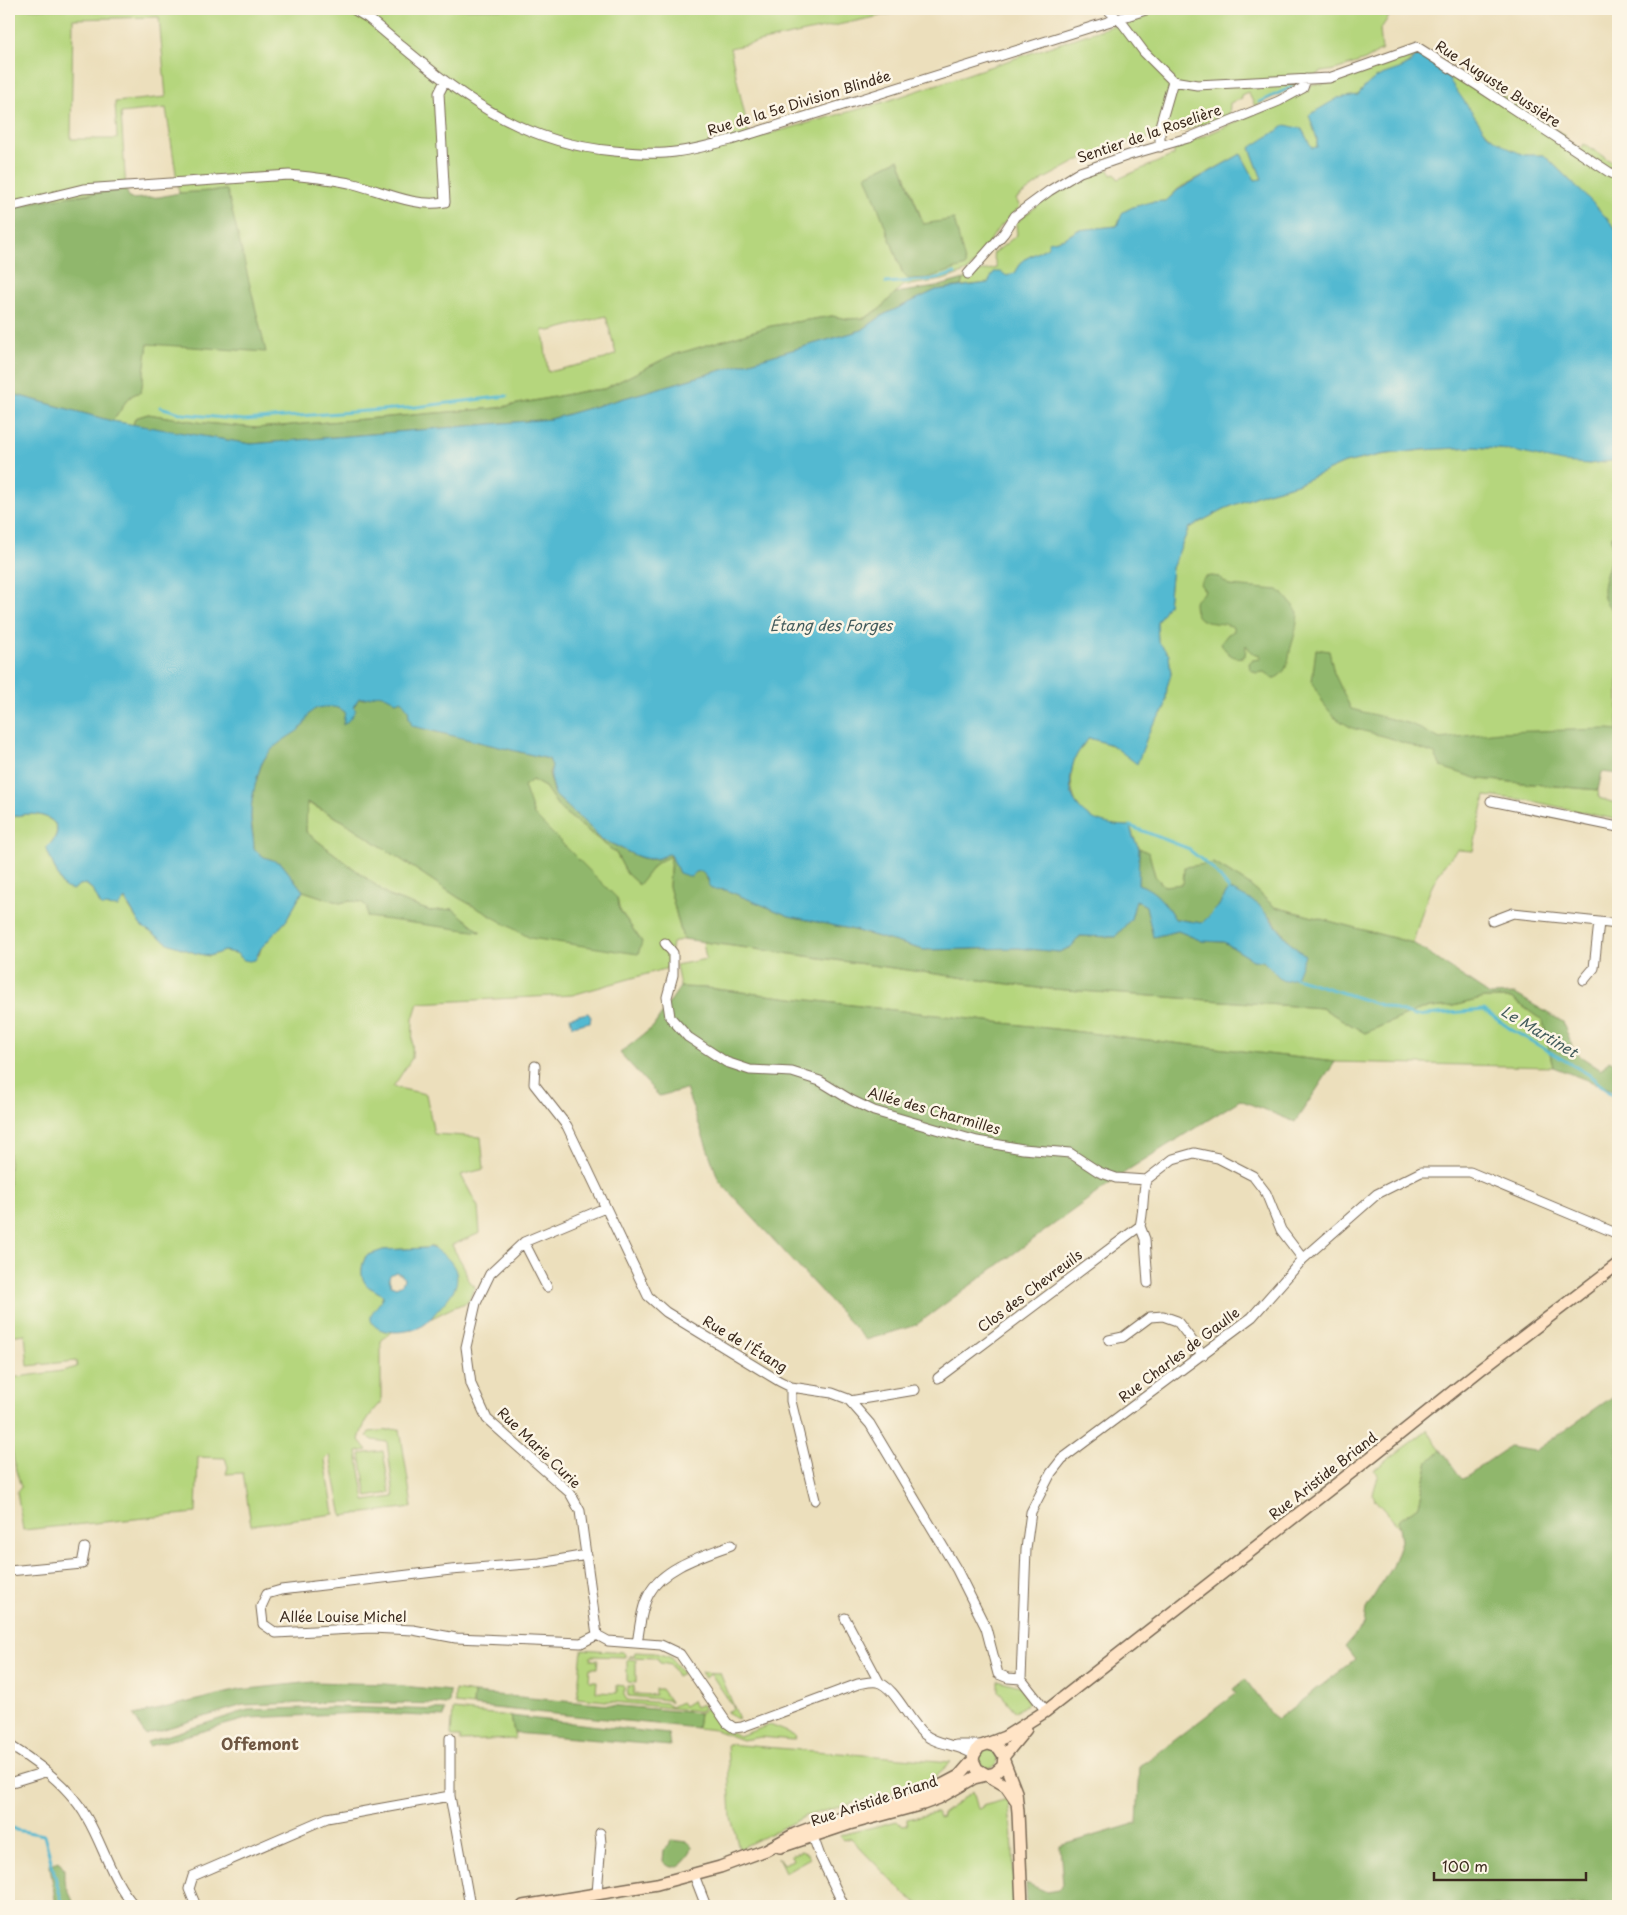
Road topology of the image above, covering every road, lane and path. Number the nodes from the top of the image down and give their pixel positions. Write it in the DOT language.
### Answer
graph roads {
  1 [pos="354,9"];
  2 [pos="1107,9"];
  3 [pos="1149,9"];
  4 [pos="1117,19"];
  5 [pos="1306,79"];
  6 [pos="445,81"];
  7 [pos="1172,81"];
  8 [pos="1160,147"];
  9 [pos="1618,176"];
  10 [pos="9,207"];
  11 [pos="968,274"];
  12 [pos="1491,801"];
  13 [pos="1618,827"];
  14 [pos="1492,921"];
  15 [pos="1599,922"];
  16 [pos="1618,924"];
  17 [pos="666,943"];
  18 [pos="1584,980"];
  19 [pos="534,1066"];
  20 [pos="1146,1180"];
  21 [pos="605,1208"];
  22 [pos="1140,1226"];
  23 [pos="1618,1234"];
  24 [pos="524,1242"];
  25 [pos="1303,1259"];
  26 [pos="1618,1264"];
  27 [pos="1148,1283"];
  28 [pos="547,1287"];
  29 [pos="1109,1340"];
  30 [pos="1203,1355"];
  31 [pos="938,1378"];
  32 [pos="791,1387"];
  33 [pos="915,1390"];
  34 [pos="850,1401"];
  35 [pos="816,1500"];
  36 [pos="731,1545"];
  37 [pos="86,1548"];
  38 [pos="587,1555"];
  39 [pos="9,1572"];
  40 [pos="845,1618"];
  41 [pos="598,1635"];
  42 [pos="637,1642"];
  43 [pos="1021,1679"];
  44 [pos="879,1682"];
  45 [pos="1046,1711"];
  46 [pos="450,1738"];
  47 [pos="938,1743"];
  48 [pos="986,1744"];
  49 [pos="9,1745"];
  50 [pos="973,1758"];
  51 [pos="1004,1758"];
  52 [pos="45,1772"];
  53 [pos="988,1775"];
  54 [pos="9,1783"];
  55 [pos="450,1796"];
  56 [pos="1017,1802"];
  57 [pos="600,1833"];
  58 [pos="811,1833"];
  59 [pos="694,1875"];
  60 [pos="597,1893"];
  61 [pos="135,1906"];
  62 [pos="196,1906"];
  63 [pos="470,1906"];
  64 [pos="523,1906"];
  65 [pos="706,1906"];
  66 [pos="844,1906"];
  67 [pos="1022,1906"];
  1 -- 6 [label="street, Rue de la 5e Division Blindée"];
  2 -- 4 [label="street"];
  3 -- 4 [label="street, Rue de la 5e Division Blindée"];
  4 -- 6 [label="street, Rue de la 5e Division Blindée"];
  4 -- 7 [label="street"];
  5 -- 7 [label="street, Rue Auguste Bussière"];
  5 -- 8 [label="street, Sentier de la Roselière"];
  5 -- 9 [label="street, Rue Auguste Bussière"];
  6 -- 10 [label="street"];
  7 -- 8 [label="street"];
  8 -- 11 [label="street, Sentier de la Roselière"];
  12 -- 13 [label="street"];
  14 -- 15 [label="street"];
  15 -- 16 [label="street"];
  15 -- 18 [label="street"];
  17 -- 20 [label="street, Allée des Charmilles"];
  19 -- 21 [label="street, Rue de l'Étang"];
  20 -- 22 [label="street"];
  20 -- 25 [label="street"];
  21 -- 24 [label="street, Rue Marie Curie"];
  21 -- 32 [label="street, Rue de l'Étang"];
  22 -- 27 [label="street"];
  22 -- 31 [label="street, Clos des Chevreuils"];
  23 -- 25 [label="street, Rue Charles de Gaulle"];
  24 -- 28 [label="street"];
  24 -- 38 [label="street, Rue Marie Curie"];
  25 -- 30 [label="street, Rue Charles de Gaulle"];
  26 -- 45 [label="street, Rue Aristide Briand"];
  29 -- 30 [label="street"];
  30 -- 43 [label="street, Rue Charles de Gaulle"];
  32 -- 34 [label="street, Rue de l'Étang"];
  32 -- 35 [label="street"];
  33 -- 34 [label="street"];
  34 -- 43 [label="street, Rue de l'Étang"];
  36 -- 42 [label="street"];
  37 -- 39 [label="street"];
  38 -- 41 [label="street, Rue Marie Curie"];
  38 -- 41 [label="street, Allée Louise Michel"];
  40 -- 44 [label="street"];
  41 -- 42 [label="street"];
  42 -- 44 [label="street"];
  43 -- 45 [label="street"];
  44 -- 47 [label="street"];
  45 -- 48 [label="street, Rue Aristide Briand"];
  45 -- 51 [label="street, Rue Aristide Briand"];
  46 -- 55 [label="street"];
  47 -- 48 [label="street"];
  47 -- 50 [label="street"];
  48 -- 50 [label="street"];
  48 -- 51 [label="street"];
  49 -- 52 [label="street"];
  50 -- 53 [label="street"];
  50 -- 58 [label="street, Rue Aristide Briand"];
  51 -- 53 [label="street"];
  51 -- 56 [label="street"];
  52 -- 54 [label="street"];
  52 -- 61 [label="street"];
  53 -- 56 [label="street"];
  53 -- 58 [label="street, Rue Aristide Briand"];
  55 -- 62 [label="street"];
  55 -- 63 [label="street"];
  56 -- 67 [label="street"];
  57 -- 60 [label="street"];
  58 -- 59 [label="street, Rue Aristide Briand"];
  58 -- 66 [label="street"];
  59 -- 60 [label="street, Rue Aristide Briand"];
  59 -- 65 [label="street"];
  60 -- 64 [label="street, Rue Aristide Briand"];
}
